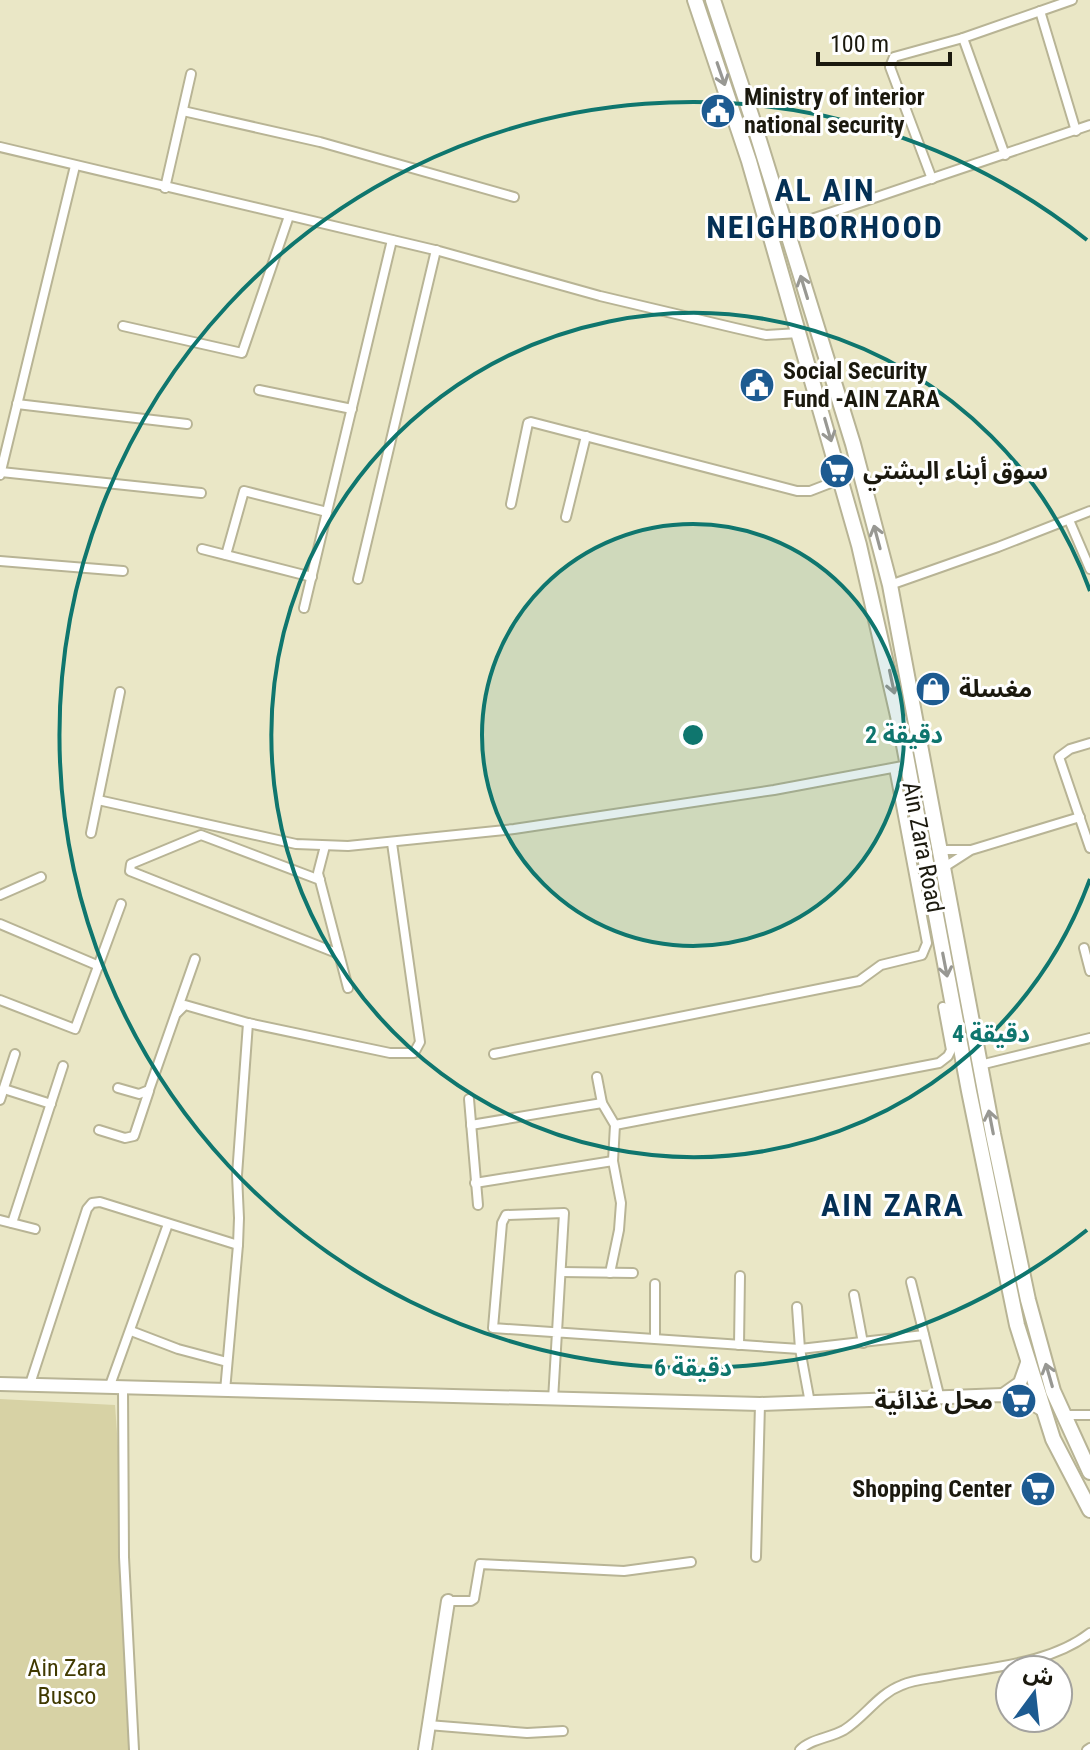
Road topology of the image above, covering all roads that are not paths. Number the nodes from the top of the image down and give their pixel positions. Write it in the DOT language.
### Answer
graph roads {
  1 [pos="695,0"];
  2 [pos="713,0"];
  3 [pos="1072,0"];
  4 [pos="1040,11"];
  5 [pos="963,38"];
  6 [pos="191,74"];
  7 [pos="183,111"];
  8 [pos="1089,128"];
  9 [pos="1076,131"];
  10 [pos="0,147"];
  11 [pos="1005,155"];
  12 [pos="75,166"];
  13 [pos="932,179"];
  14 [pos="165,188"];
  15 [pos="514,197"];
  16 [pos="289,216"];
  17 [pos="785,228"];
  18 [pos="392,240"];
  19 [pos="436,250"];
  20 [pos="123,326"];
  21 [pos="800,333"];
  22 [pos="259,390"];
  23 [pos="17,404"];
  24 [pos="352,409"];
  25 [pos="187,424"];
  26 [pos="586,436"];
  27 [pos="0,474"];
  28 [pos="842,479"];
  29 [pos="201,493"];
  30 [pos="511,504"];
  31 [pos="1090,511"];
  32 [pos="327,512"];
  33 [pos="566,517"];
  34 [pos="1069,520"];
  35 [pos="202,549"];
  36 [pos="226,555"];
  37 [pos="0,561"];
  38 [pos="1090,569"];
  39 [pos="123,571"];
  40 [pos="312,577"];
  41 [pos="358,579"];
  42 [pos="890,585"];
  43 [pos="304,608"];
  44 [pos="120,692"];
  45 [pos="1090,743"];
  46 [pos="901,766"];
  47 [pos="98,800"];
  48 [pos="1080,817"];
  49 [pos="91,833"];
  50 [pos="392,843"];
  51 [pos="325,846"];
  52 [pos="1090,848"];
  53 [pos="939,850"];
  54 [pos="971,850"];
  55 [pos="943,869"];
  56 [pos="41,877"];
  57 [pos="320,880"];
  58 [pos="0,895"];
  59 [pos="121,904"];
  60 [pos="0,924"];
  61 [pos="1084,948"];
  62 [pos="339,954"];
  63 [pos="195,959"];
  64 [pos="99,966"];
  65 [pos="1090,971"];
  66 [pos="348,988"];
  67 [pos="0,1000"];
  68 [pos="943,1007"];
  69 [pos="177,1013"];
  70 [pos="248,1023"];
  71 [pos="1090,1038"];
  72 [pos="15,1054"];
  73 [pos="494,1054"];
  74 [pos="980,1065"];
  75 [pos="63,1066"];
  76 [pos="597,1077"];
  77 [pos="118,1088"];
  78 [pos="4,1089"];
  79 [pos="149,1090"];
  80 [pos="469,1099"];
  81 [pos="0,1100"];
  82 [pos="602,1103"];
  83 [pos="51,1104"];
  84 [pos="471,1125"];
  85 [pos="615,1125"];
  86 [pos="99,1130"];
  87 [pos="613,1161"];
  88 [pos="475,1183"];
  89 [pos="478,1205"];
  90 [pos="0,1220"];
  91 [pos="12,1223"];
  92 [pos="168,1224"];
  93 [pos="35,1229"];
  94 [pos="238,1245"];
  95 [pos="561,1272"];
  96 [pos="610,1273"];
  97 [pos="633,1273"];
  98 [pos="740,1276"];
  99 [pos="911,1282"];
  100 [pos="655,1284"];
  101 [pos="854,1295"];
  102 [pos="797,1307"];
  103 [pos="131,1331"];
  104 [pos="557,1331"];
  105 [pos="924,1335"];
  106 [pos="655,1338"];
  107 [pos="863,1343"];
  108 [pos="739,1345"];
  109 [pos="800,1349"];
  110 [pos="227,1362"];
  111 [pos="1027,1363"];
  112 [pos="0,1384"];
  113 [pos="30,1384"];
  114 [pos="116,1388"];
  115 [pos="225,1391"];
  116 [pos="1003,1395"];
  117 [pos="940,1399"];
  118 [pos="553,1400"];
  119 [pos="810,1403"];
  120 [pos="760,1404"];
  121 [pos="1043,1410"];
  122 [pos="1063,1415"];
  123 [pos="1090,1415"];
  124 [pos="1090,1472"];
  125 [pos="1090,1510"];
  126 [pos="756,1557"];
  127 [pos="691,1562"];
  128 [pos="448,1601"];
  129 [pos="1090,1633"];
  130 [pos="428,1725"];
  131 [pos="563,1731"];
  132 [pos="134,1750"];
  133 [pos="425,1750"];
  134 [pos="800,1750"];
  1 -- 21 [label="main road, Ain Zara Road, one-way"];
  2 -- 17 [label="main road, Ain Zara Road"];
  3 -- 4 [label="street"];
  4 -- 5 [label="street"];
  4 -- 9 [label="street"];
  5 -- 11 [label="street"];
  5 -- 13 [label="street"];
  6 -- 7 [label="street"];
  7 -- 14 [label="street"];
  7 -- 15 [label="street"];
  8 -- 9 [label="street"];
  9 -- 11 [label="street"];
  10 -- 12 [label="street"];
  11 -- 13 [label="street"];
  12 -- 14 [label="street"];
  12 -- 23 [label="street"];
  13 -- 17 [label="street"];
  14 -- 16 [label="street"];
  16 -- 18 [label="street"];
  16 -- 20 [label="street"];
  42 -- 17 [label="main road, Ain Zara Road, one-way"];
  18 -- 19 [label="street"];
  18 -- 24 [label="street"];
  19 -- 21 [label="street"];
  19 -- 41 [label="street"];
  21 -- 28 [label="main road, Ain Zara Road, one-way"];
  22 -- 24 [label="street"];
  23 -- 25 [label="street"];
  23 -- 27 [label="street"];
  24 -- 32 [label="street"];
  26 -- 28 [label="street"];
  26 -- 30 [label="street"];
  26 -- 33 [label="street"];
  27 -- 29 [label="street"];
  28 -- 46 [label="main road, Ain Zara Road, one-way"];
  31 -- 34 [label="street"];
  32 -- 36 [label="street"];
  32 -- 40 [label="street"];
  34 -- 38 [label="street"];
  34 -- 42 [label="street"];
  35 -- 36 [label="street"];
  36 -- 40 [label="street"];
  37 -- 39 [label="street"];
  40 -- 43 [label="street"];
  42 -- 53 [label="main road, Ain Zara Road"];
  44 -- 47 [label="street"];
  45 -- 48 [label="street"];
  46 -- 50 [label="street"];
  46 -- 73 [label="street"];
  46 -- 111 [label="main road, Ain Zara Road, one-way"];
  47 -- 49 [label="street"];
  47 -- 51 [label="street"];
  48 -- 52 [label="street"];
  48 -- 54 [label="street"];
  50 -- 51 [label="street"];
  50 -- 70 [label="street"];
  51 -- 57 [label="street"];
  53 -- 54 [label="street"];
  53 -- 55 [label="main road, Ain Zara Road"];
  54 -- 55 [label="street"];
  55 -- 74 [label="main road, Ain Zara Road"];
  56 -- 58 [label="street"];
  57 -- 62 [label="street"];
  57 -- 62 [label="street"];
  59 -- 64 [label="street"];
  60 -- 64 [label="street"];
  61 -- 65 [label="street"];
  62 -- 66 [label="street"];
  63 -- 69 [label="street"];
  64 -- 67 [label="street"];
  68 -- 85 [label="street"];
  69 -- 70 [label="street"];
  69 -- 79 [label="street"];
  70 -- 94 [label="street"];
  71 -- 74 [label="street"];
  72 -- 78 [label="street"];
  122 -- 74 [label="main road, Ain Zara Road, one-way"];
  75 -- 83 [label="street"];
  76 -- 82 [label="street"];
  77 -- 79 [label="street"];
  78 -- 81 [label="street"];
  78 -- 83 [label="street"];
  79 -- 86 [label="street"];
  80 -- 84 [label="street"];
  82 -- 84 [label="street"];
  82 -- 85 [label="street"];
  83 -- 91 [label="street"];
  84 -- 88 [label="street"];
  85 -- 87 [label="street"];
  87 -- 88 [label="street"];
  87 -- 96 [label="street"];
  88 -- 89 [label="street"];
  90 -- 91 [label="street"];
  91 -- 93 [label="street"];
  92 -- 94 [label="street"];
  92 -- 103 [label="street"];
  92 -- 113 [label="street"];
  94 -- 110 [label="street"];
  95 -- 96 [label="street"];
  95 -- 104 [label="street"];
  95 -- 104 [label="street"];
  96 -- 97 [label="street"];
  98 -- 108 [label="street"];
  99 -- 105 [label="street"];
  100 -- 106 [label="street"];
  101 -- 107 [label="street"];
  102 -- 109 [label="street"];
  103 -- 110 [label="street"];
  103 -- 114 [label="street"];
  104 -- 106 [label="street"];
  104 -- 118 [label="street"];
  105 -- 107 [label="street"];
  105 -- 117 [label="street"];
  106 -- 108 [label="street"];
  107 -- 109 [label="street"];
  108 -- 109 [label="street"];
  109 -- 119 [label="street"];
  110 -- 115 [label="street"];
  111 -- 116 [label="main road"];
  111 -- 121 [label="main road, Ain Zara Road"];
  112 -- 113 [label="main road"];
  113 -- 114 [label="main road"];
  114 -- 115 [label="main road"];
  114 -- 132 [label="street"];
  115 -- 118 [label="main road"];
  116 -- 117 [label="main road"];
  116 -- 121 [label="main road"];
  117 -- 119 [label="main road"];
  118 -- 120 [label="main road"];
  119 -- 120 [label="main road"];
  120 -- 126 [label="street"];
  121 -- 125 [label="main road, Ain Zara Road"];
  122 -- 123 [label="street"];
  122 -- 124 [label="main road, Ain Zara Road"];
  127 -- 128 [label="street"];
  128 -- 130 [label="main road"];
  129 -- 134 [label="street"];
  130 -- 131 [label="street"];
  130 -- 133 [label="main road"];
}
